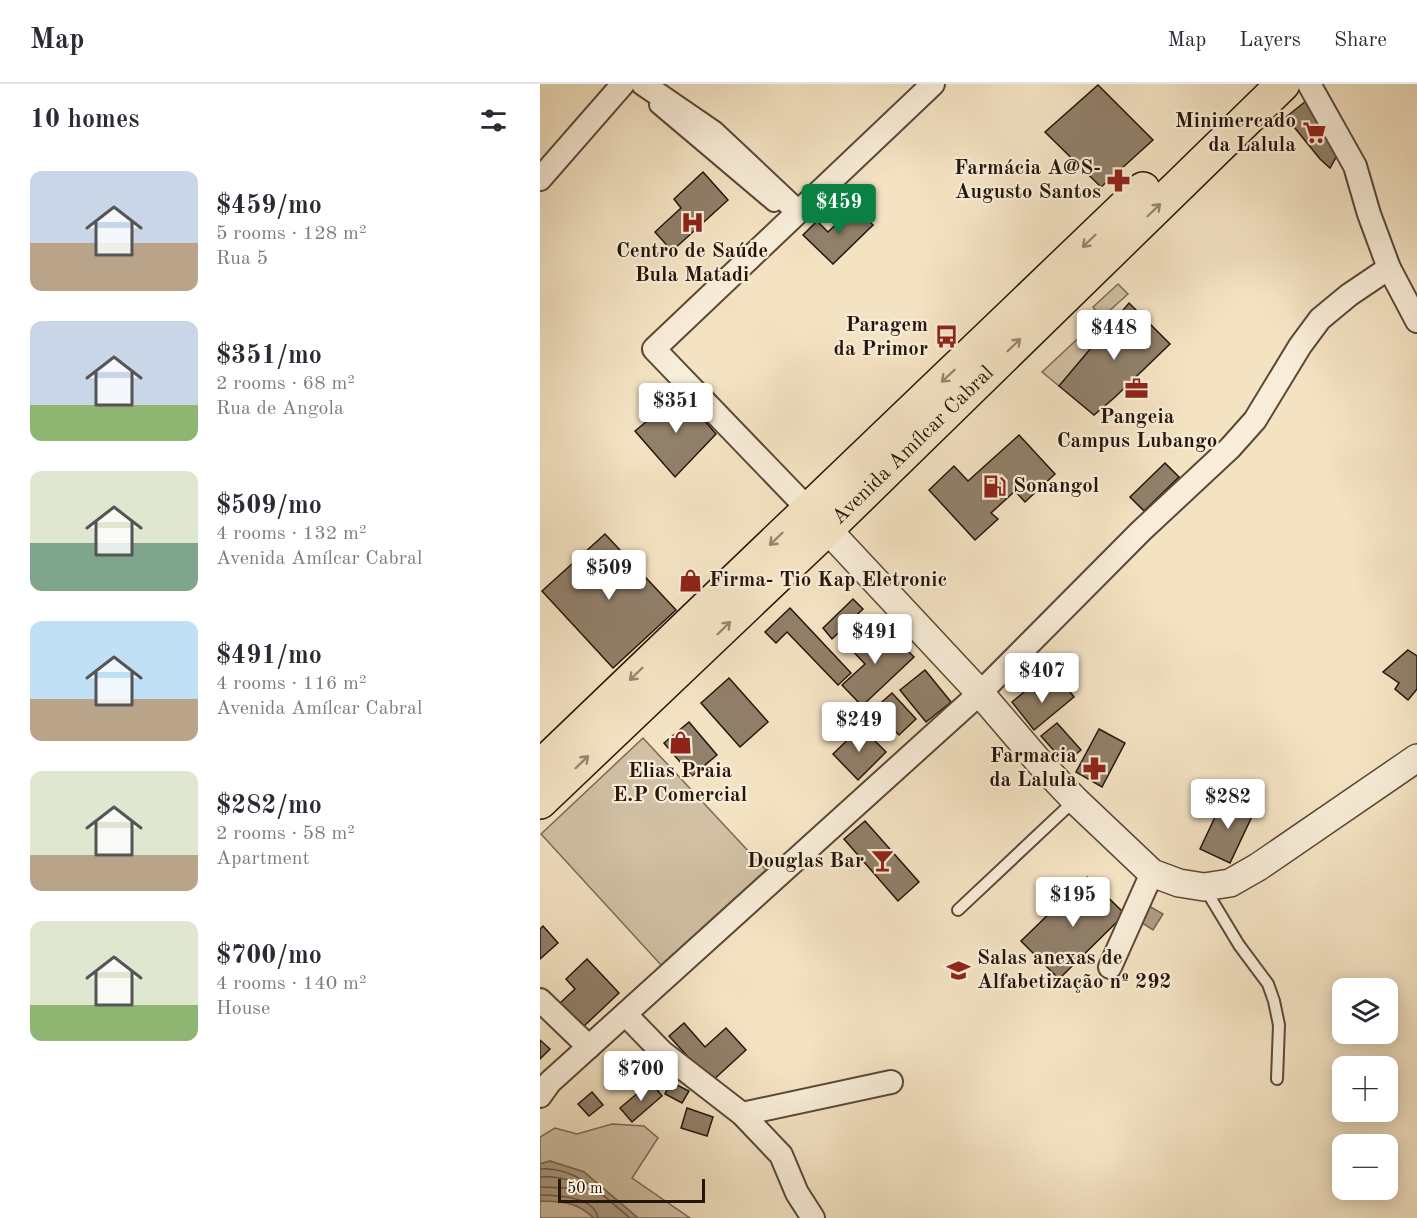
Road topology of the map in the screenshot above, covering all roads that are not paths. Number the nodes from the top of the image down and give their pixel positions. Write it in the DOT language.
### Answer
graph roads {
  1 [pos="933,84"];
  2 [pos="1253,84"];
  3 [pos="1282,84"];
  4 [pos="1309,84"];
  5 [pos="637,87"];
  6 [pos="540,179"];
  7 [pos="797,211"];
  8 [pos="1389,268"];
  9 [pos="1417,321"];
  10 [pos="654,342"];
  11 [pos="818,519"];
  12 [pos="980,693"];
  13 [pos="1417,758"];
  14 [pos="540,767"];
  15 [pos="1075,800"];
  16 [pos="540,802"];
  17 [pos="1152,873"];
  18 [pos="1204,887"];
  19 [pos="958,910"];
  20 [pos="1110,966"];
  21 [pos="540,1000"];
  22 [pos="626,1015"];
  23 [pos="589,1047"];
  24 [pos="1278,1079"];
  25 [pos="891,1082"];
  26 [pos="540,1096"];
  27 [pos="742,1114"];
  28 [pos="813,1218"];
  1 -- 7 [label="street"];
  2 -- 11 [label="main road, Avenida Amílcar Cabral, one-way"];
  11 -- 3 [label="main road, Avenida Amílcar Cabral, one-way"];
  4 -- 8 [label="street"];
  5 -- 6 [label="street"];
  5 -- 7 [label="street"];
  5 -- 10 [label="street"];
  7 -- 10 [label="street"];
  8 -- 9 [label="street"];
  8 -- 12 [label="street"];
  10 -- 11 [label="street"];
  11 -- 12 [label="street"];
  11 -- 14 [label="main road, Avenida Amílcar Cabral, one-way"];
  16 -- 11 [label="main road, Avenida Amílcar Cabral, one-way"];
  12 -- 15 [label="street"];
  12 -- 22 [label="street"];
  13 -- 18 [label="street"];
  15 -- 17 [label="street"];
  15 -- 19 [label="lane"];
  17 -- 18 [label="street"];
  17 -- 20 [label="street"];
  18 -- 24 [label="lane"];
  21 -- 23 [label="street"];
  22 -- 23 [label="street"];
  22 -- 27 [label="street"];
  23 -- 26 [label="street"];
  25 -- 27 [label="street"];
  27 -- 28 [label="street"];
}
